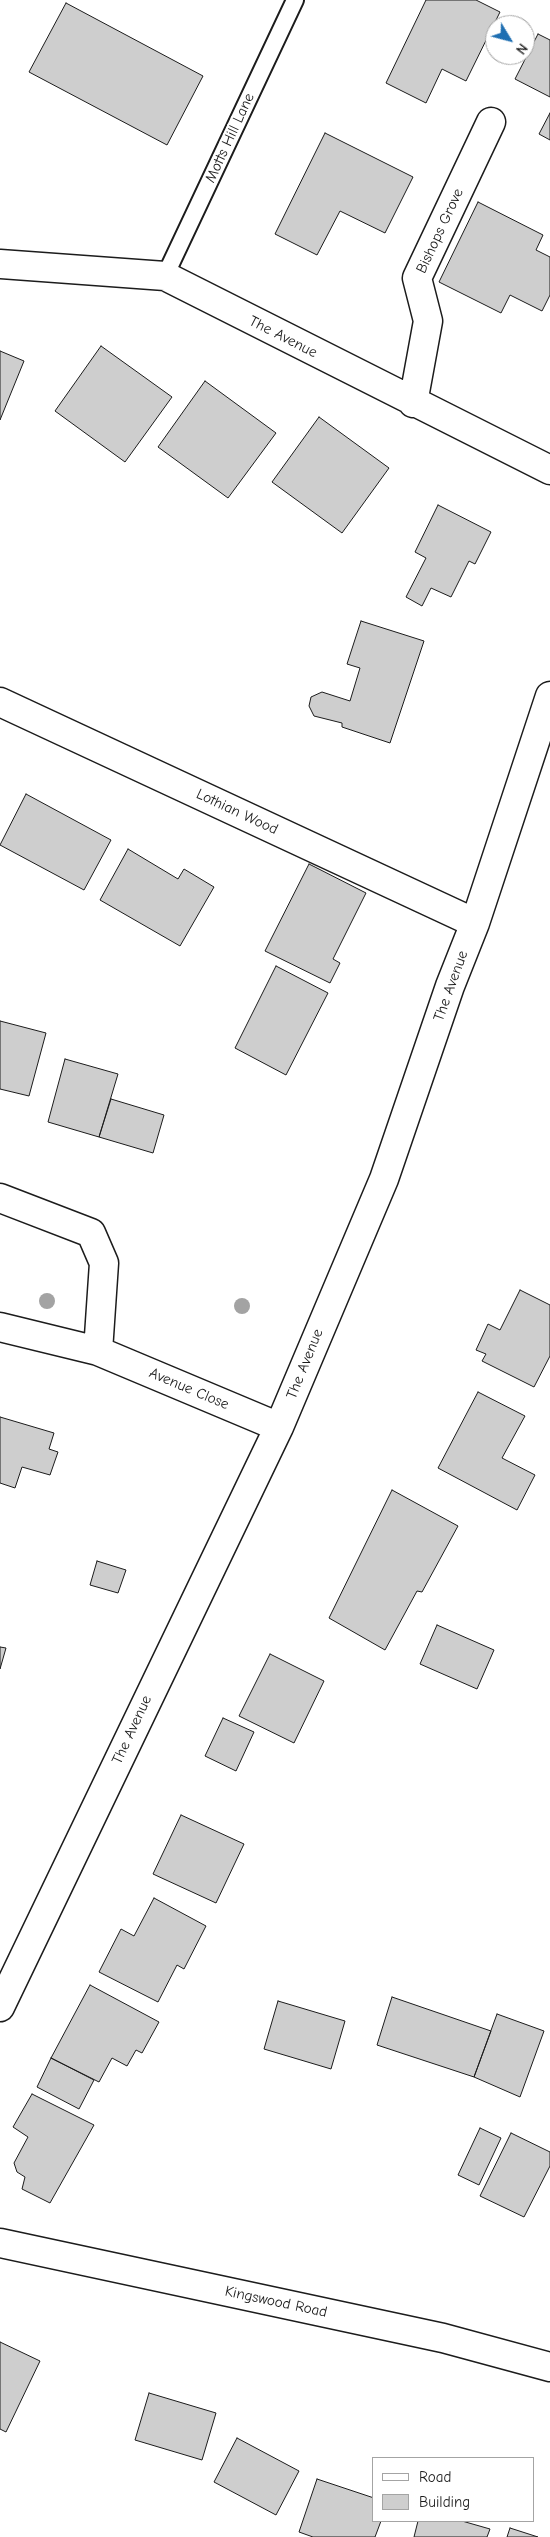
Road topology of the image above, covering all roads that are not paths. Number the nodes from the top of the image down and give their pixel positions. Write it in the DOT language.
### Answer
graph roads {
  1 [pos="295,0"];
  2 [pos="491,122"];
  3 [pos="0,264"];
  4 [pos="165,276"];
  5 [pos="413,403"];
  6 [pos="550,470"];
  7 [pos="550,696"];
  8 [pos="0,702"];
  9 [pos="475,923"];
  10 [pos="0,1198"];
  11 [pos="0,1327"];
  12 [pos="98,1351"];
  13 [pos="279,1427"];
  14 [pos="0,2007"];
  15 [pos="0,2242"];
  16 [pos="550,2367"];
  1 -- 4 [label="lane, Motts Hill Lane"];
  2 -- 5 [label="street, Bishops Grove"];
  3 -- 4 [label="street, The Avenue"];
  4 -- 5 [label="street, The Avenue"];
  5 -- 6 [label="street, The Avenue"];
  7 -- 9 [label="street, The Avenue"];
  8 -- 9 [label="street, Lothian Wood"];
  9 -- 13 [label="street, The Avenue"];
  10 -- 12 [label="street"];
  11 -- 12 [label="street, Avenue Close"];
  12 -- 13 [label="street, Avenue Close"];
  13 -- 14 [label="street, The Avenue"];
  15 -- 16 [label="street, Kingswood Road"];
}
